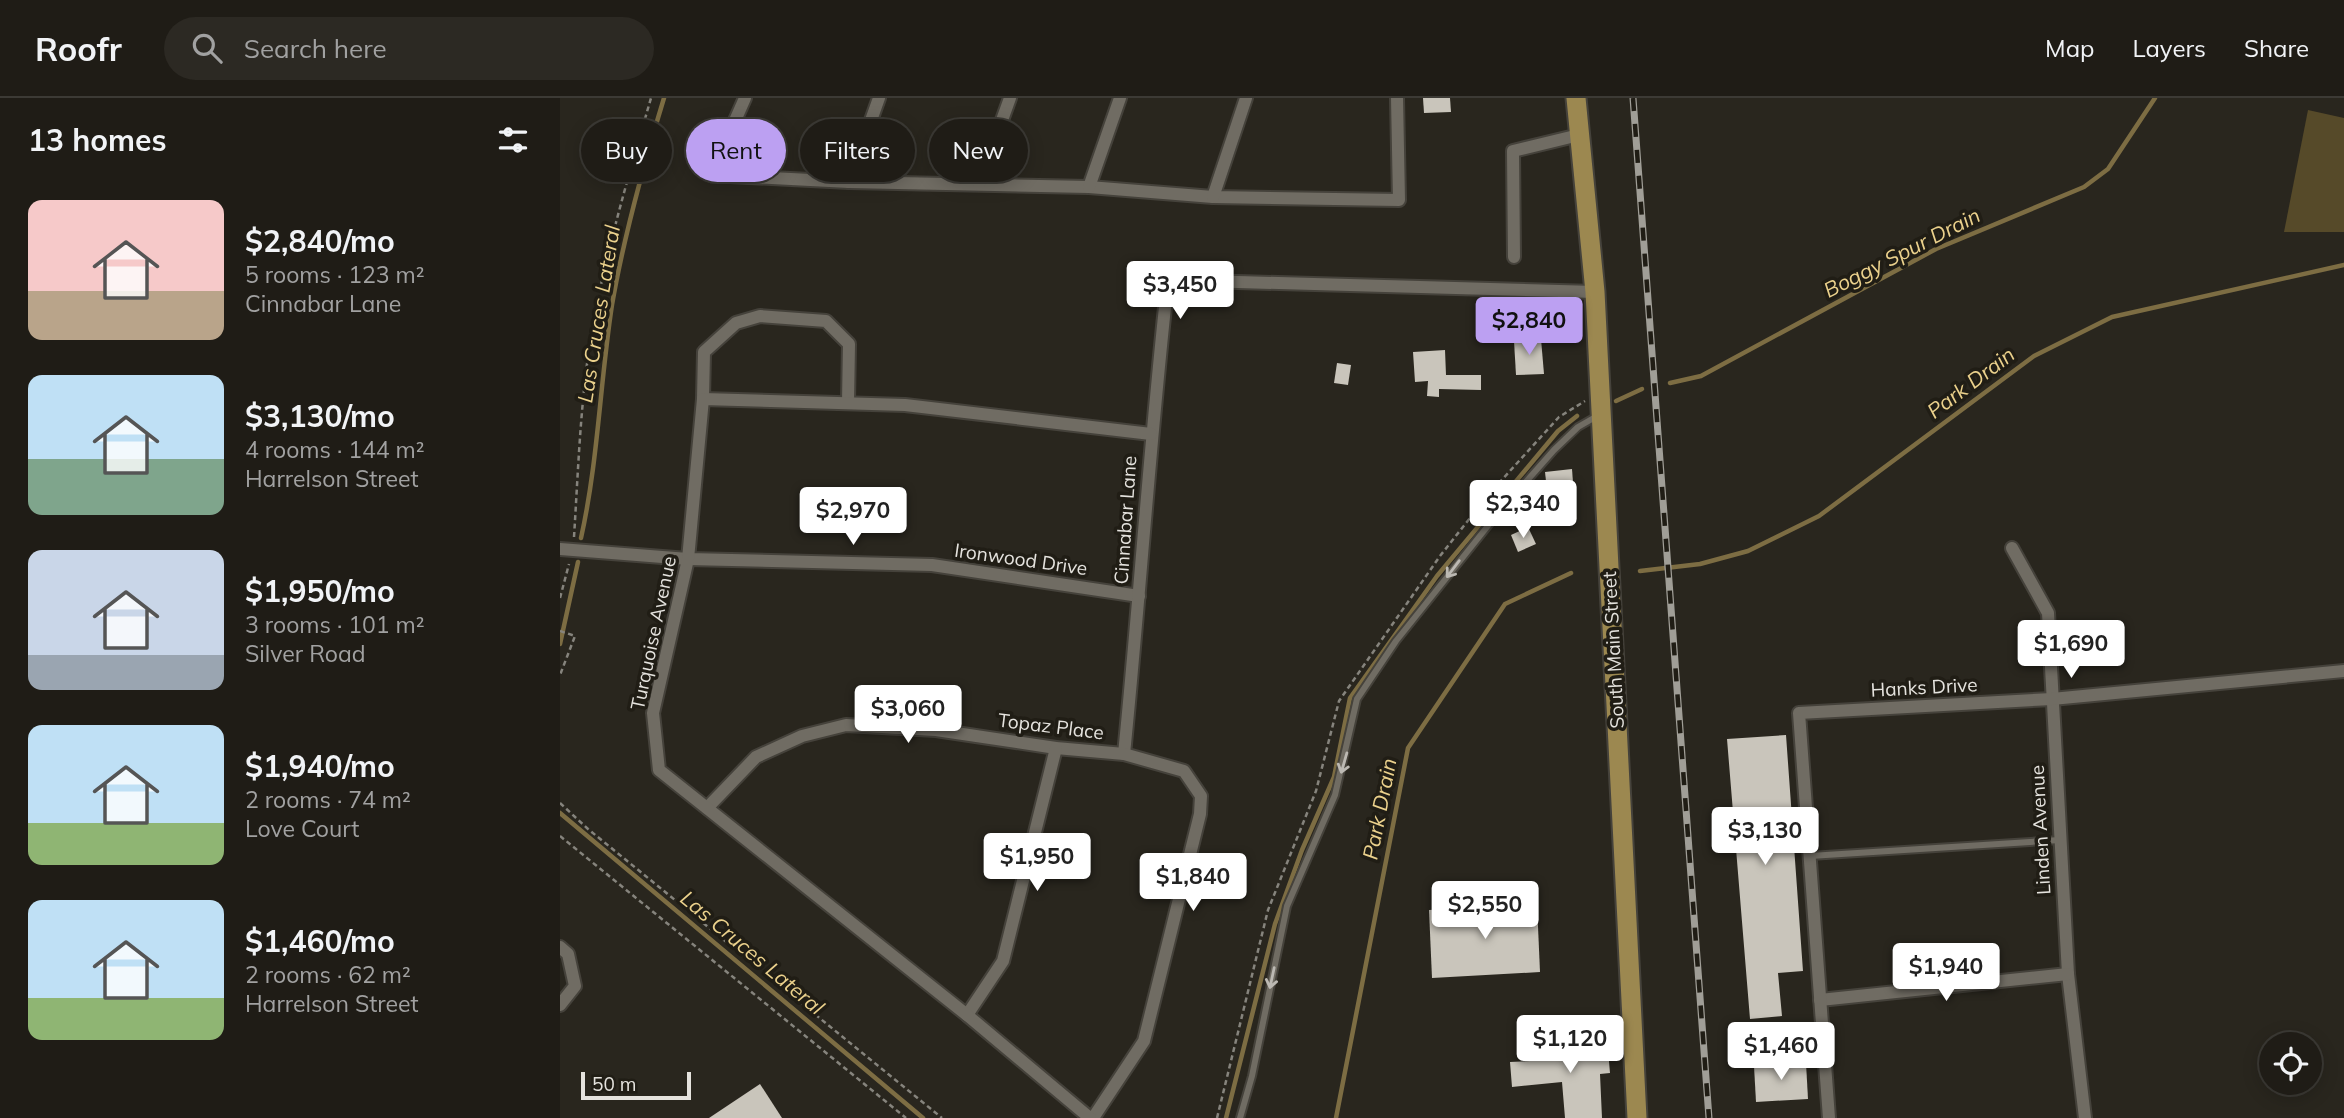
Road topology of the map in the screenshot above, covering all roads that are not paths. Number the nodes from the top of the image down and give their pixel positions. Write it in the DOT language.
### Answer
graph roads {
  1 [pos="745,98"];
  2 [pos="879,98"];
  3 [pos="1010,98"];
  4 [pos="1120,98"];
  5 [pos="1246,98"];
  6 [pos="1397,98"];
  7 [pos="1576,98"];
  8 [pos="871,119"];
  9 [pos="1578,135"];
  10 [pos="800,179"];
  11 [pos="892,182"];
  12 [pos="979,184"];
  13 [pos="1089,187"];
  14 [pos="1213,197"];
  15 [pos="1514,257"];
  16 [pos="1595,292"];
  17 [pos="703,399"];
  18 [pos="848,402"];
  19 [pos="1601,414"];
  20 [pos="1151,434"];
  21 [pos="2012,548"];
  22 [pos="566,550"];
  23 [pos="688,559"];
  24 [pos="1139,596"];
  25 [pos="2344,671"];
  26 [pos="2052,699"];
  27 [pos="1056,748"];
  28 [pos="1124,754"];
  29 [pos="707,808"];
  30 [pos="2060,840"];
  31 [pos="1810,856"];
  32 [pos="560,947"];
  33 [pos="2068,974"];
  34 [pos="1820,1000"];
  35 [pos="560,1004"];
  36 [pos="967,1015"];
  37 [pos="1092,1118"];
  38 [pos="1240,1118"];
  39 [pos="1637,1118"];
  40 [pos="1829,1118"];
  41 [pos="2085,1118"];
  1 -- 10 [label="street"];
  2 -- 8 [label="street"];
  3 -- 12 [label="street"];
  4 -- 13 [label="street"];
  5 -- 14 [label="street"];
  6 -- 14 [label="street"];
  7 -- 9 [label="main road, South Main Street"];
  9 -- 15 [label="street"];
  9 -- 16 [label="main road, South Main Street"];
  11 -- 12 [label="street"];
  12 -- 13 [label="street"];
  13 -- 14 [label="street"];
  16 -- 19 [label="main road, South Main Street"];
  16 -- 20 [label="street, Cinnabar Lane"];
  17 -- 18 [label="street"];
  17 -- 18 [label="street, Turquoise Avenue"];
  17 -- 23 [label="street, Turquoise Avenue"];
  18 -- 20 [label="street"];
  19 -- 38 [label="lane, one-way"];
  19 -- 39 [label="main road, South Main Street"];
  20 -- 24 [label="street, Cinnabar Lane"];
  21 -- 26 [label="street, Linden Avenue"];
  22 -- 23 [label="street, Ironwood Drive"];
  23 -- 24 [label="street, Ironwood Drive"];
  23 -- 29 [label="street, Turquoise Avenue"];
  24 -- 28 [label="street, Cinnabar Lane"];
  25 -- 26 [label="street, Hanks Drive"];
  26 -- 30 [label="street, Linden Avenue"];
  26 -- 31 [label="street, Hanks Drive"];
  27 -- 28 [label="street, Topaz Place"];
  27 -- 29 [label="street, Topaz Place"];
  27 -- 36 [label="street"];
  28 -- 37 [label="street"];
  29 -- 36 [label="street, Turquoise Avenue"];
  30 -- 31 [label="lane"];
  30 -- 33 [label="street, Linden Avenue"];
  31 -- 34 [label="street"];
  32 -- 35 [label="street"];
  33 -- 34 [label="street"];
  33 -- 41 [label="street, Linden Avenue"];
  34 -- 40 [label="street"];
  36 -- 37 [label="street, Turquoise Avenue"];
}
